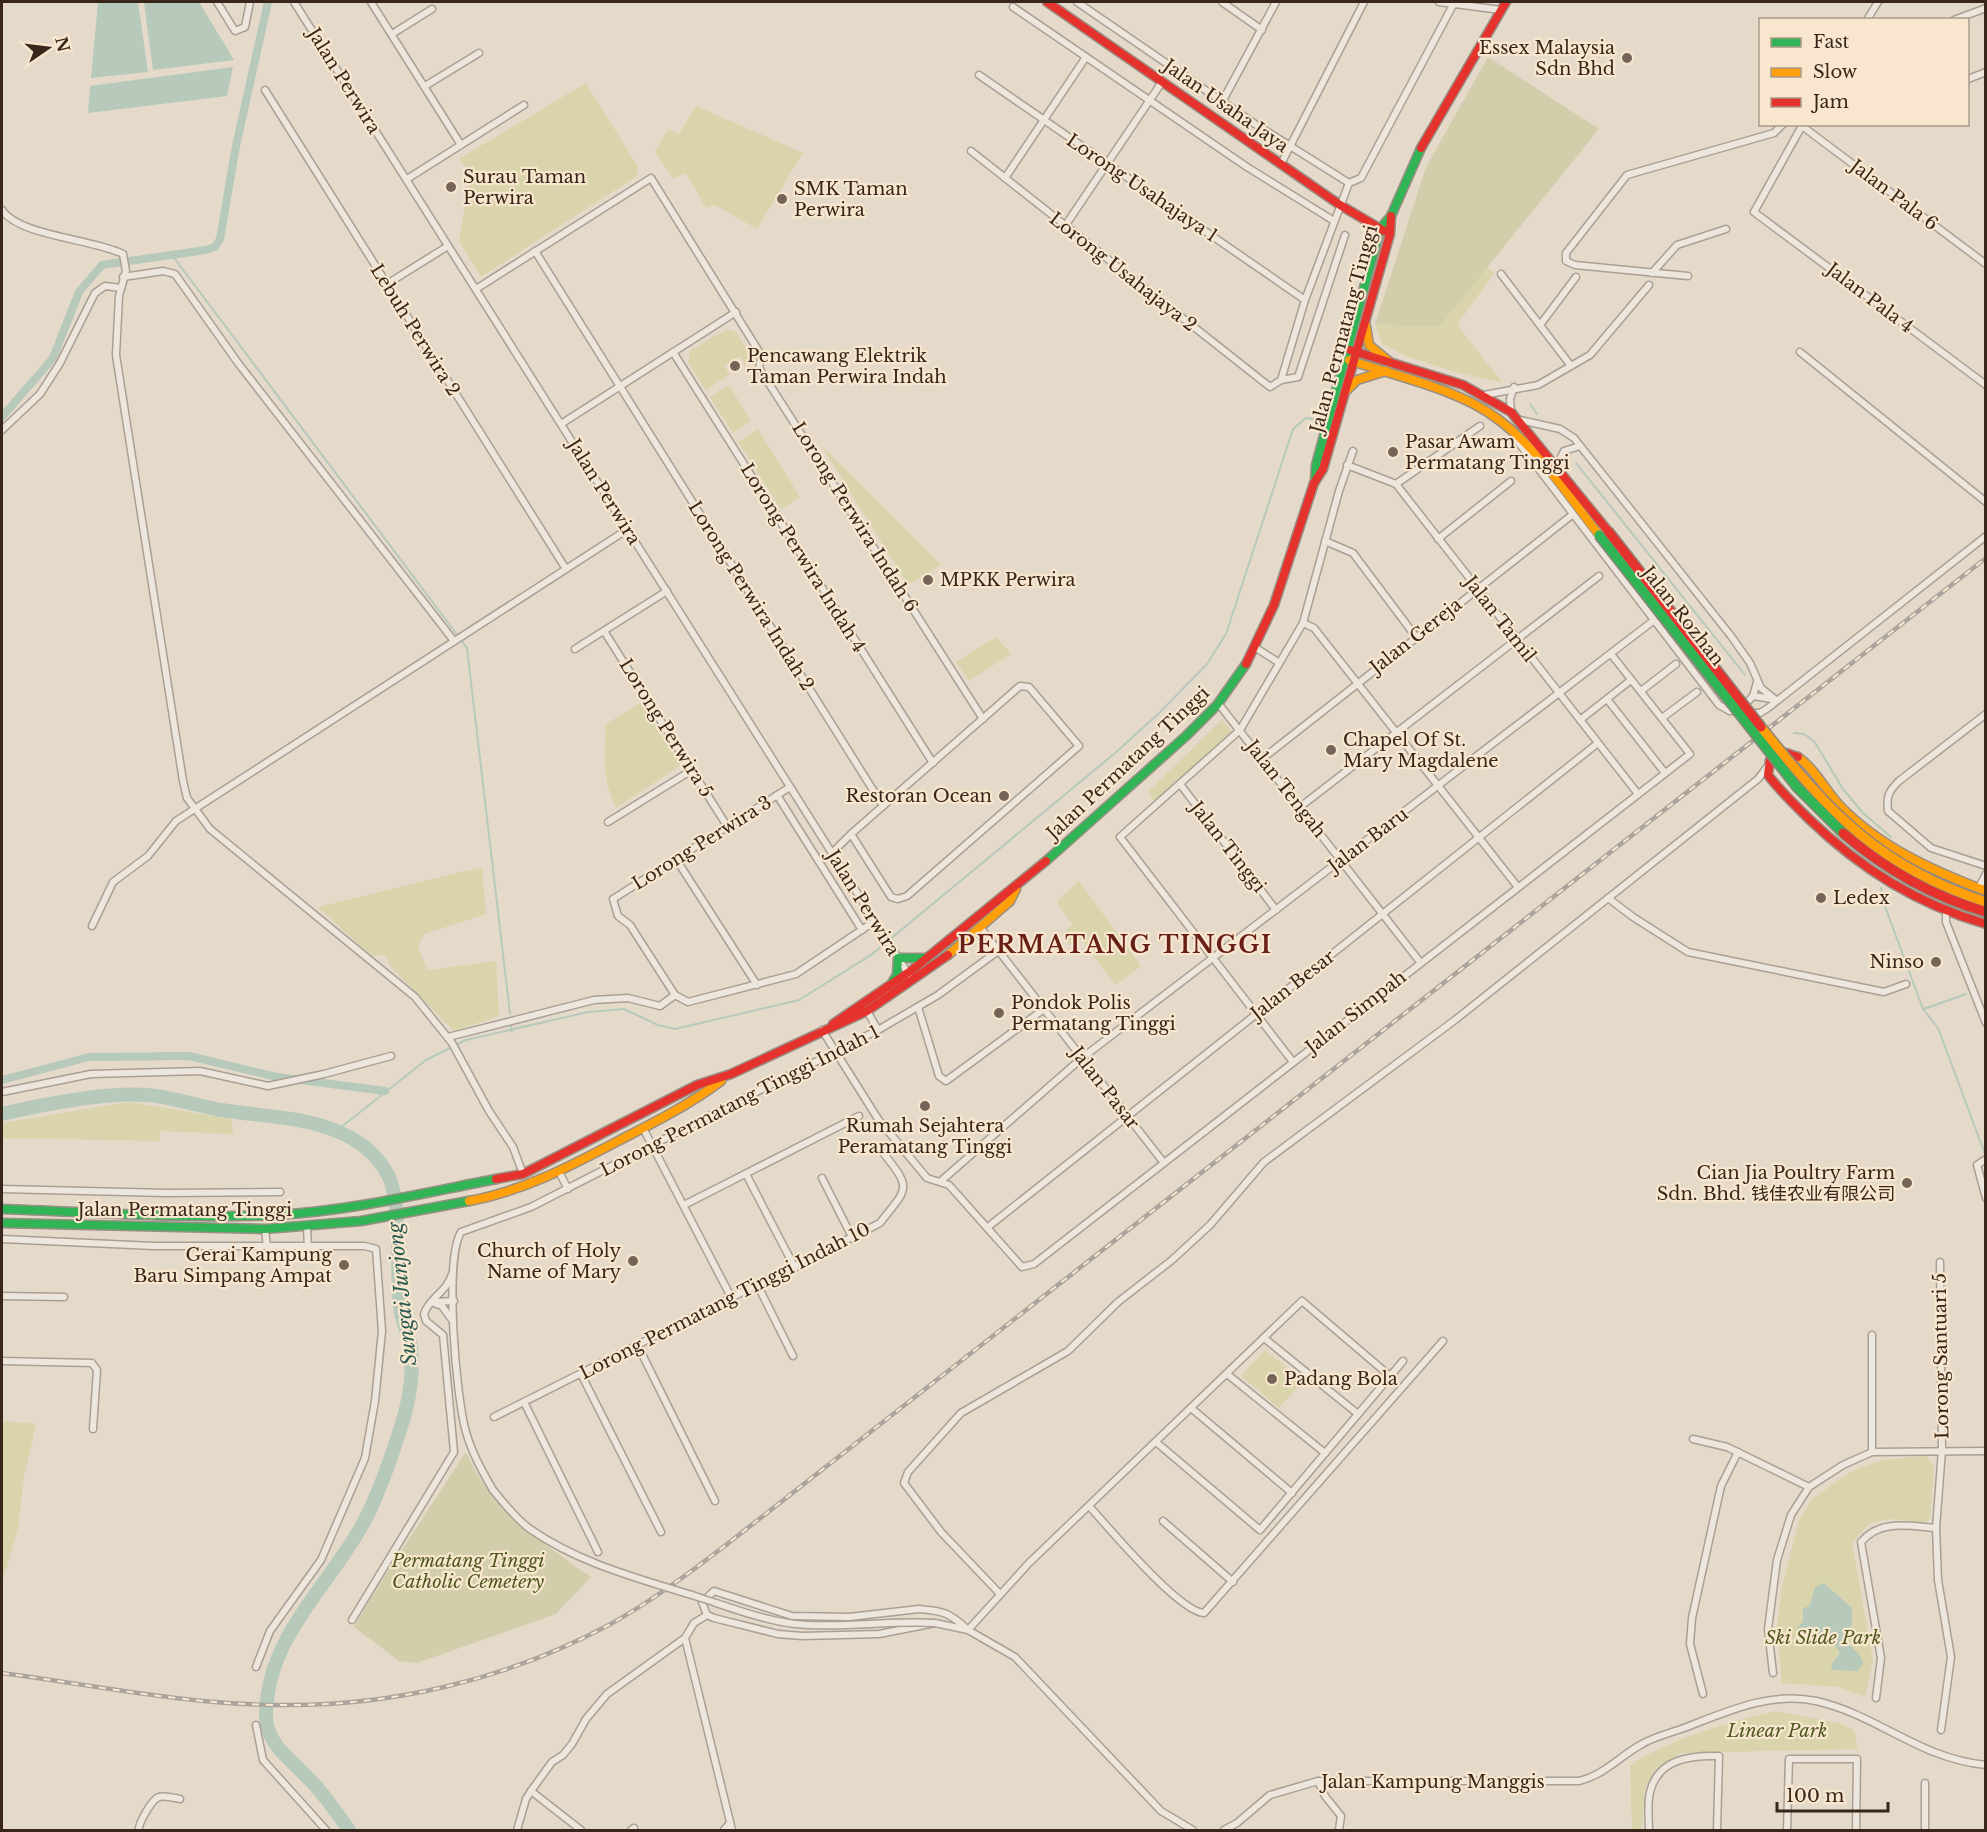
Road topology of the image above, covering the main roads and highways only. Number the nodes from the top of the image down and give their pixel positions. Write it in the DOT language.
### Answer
graph roads {
  1 [pos="1047,2"];
  2 [pos="1059,5"];
  3 [pos="1504,6"];
  4 [pos="1391,216"];
  5 [pos="1380,229"];
  6 [pos="1390,234"];
  7 [pos="1365,320"];
  8 [pos="1351,356"];
  9 [pos="1389,367"];
  10 [pos="1346,391"];
  11 [pos="1314,483"];
  12 [pos="1604,533"];
  13 [pos="1016,889"];
  14 [pos="1982,890"];
  15 [pos="1986,902"];
  16 [pos="1986,912"];
  17 [pos="1986,924"];
  18 [pos="927,958"];
  19 [pos="891,984"];
  20 [pos="831,1025"];
  21 [pos="731,1074"];
  22 [pos="626,1121"];
  23 [pos="643,1128"];
  24 [pos="2,1209"];
  25 [pos="2,1224"];
  1 -- 2 [label="main road, Jalan Usaha Jaya"];
  2 -- 5 [label="main road, Jalan Usaha Jaya"];
  3 -- 4 [label="main road, Jalan Permatang Tinggi"];
  4 -- 5 [label="main road, Jalan Permatang Tinggi"];
  4 -- 6 [label="main road, Jalan Permatang Tinggi"];
  5 -- 6 [label="main road, Jalan Usaha Jaya"];
  5 -- 8 [label="main road, Jalan Permatang Tinggi"];
  6 -- 7 [label="main road, Jalan Permatang Tinggi"];
  7 -- 8 [label="main road, Jalan Permatang Tinggi"];
  7 -- 9 [label="main road"];
  8 -- 9 [label="main road, Jalan Rozhan"];
  8 -- 10 [label="main road, Jalan Permatang Tinggi"];
  8 -- 11 [label="main road, Jalan Permatang Tinggi"];
  9 -- 10 [label="main road"];
  9 -- 12 [label="main road, Jalan Rozhan"];
  9 -- 12 [label="main road, Jalan Rozhan"];
  10 -- 11 [label="main road, Jalan Permatang Tinggi"];
  11 -- 13 [label="main road, Jalan Permatang Tinggi"];
  12 -- 15 [label="main road, Jalan Rozhan, bridge"];
  12 -- 16 [label="main road, Jalan Rozhan, bridge"];
  13 -- 18 [label="main road, Jalan Permatang Tinggi"];
  13 -- 20 [label="main road, Jalan Permatang Tinggi"];
  14 -- 17 [label="main road"];
  18 -- 19 [label="main road, Jalan Permatang Tinggi"];
  18 -- 19 [label="main road"];
  19 -- 20 [label="main road, Jalan Permatang Tinggi"];
  20 -- 21 [label="main road, Jalan Permatang Tinggi"];
  21 -- 22 [label="main road, Jalan Permatang Tinggi"];
  21 -- 23 [label="main road, Jalan Permatang Tinggi"];
  22 -- 23 [label="main road"];
  22 -- 24 [label="main road, Jalan Permatang Tinggi"];
  23 -- 25 [label="main road, Jalan Permatang Tinggi"];
}
